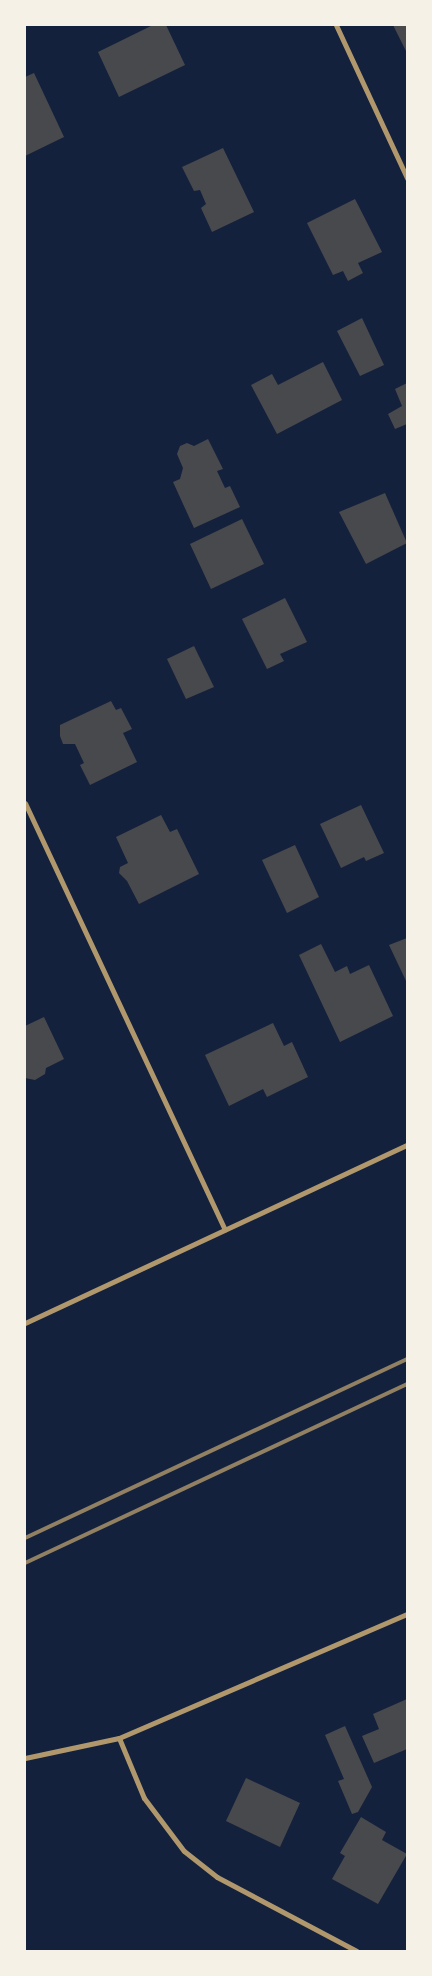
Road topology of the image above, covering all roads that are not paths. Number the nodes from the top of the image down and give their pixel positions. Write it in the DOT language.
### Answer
graph roads {
  1 [pos="336,25"];
  2 [pos="407,178"];
  3 [pos="25,803"];
  4 [pos="407,1145"];
  5 [pos="225,1230"];
  6 [pos="25,1323"];
  7 [pos="407,1614"];
  8 [pos="119,1738"];
  9 [pos="25,1758"];
  10 [pos="357,1951"];
  1 -- 2 [label="street"];
  3 -- 5 [label="street"];
  4 -- 5 [label="street"];
  5 -- 6 [label="street"];
  7 -- 8 [label="street"];
  8 -- 9 [label="street"];
  8 -- 10 [label="street"];
}
